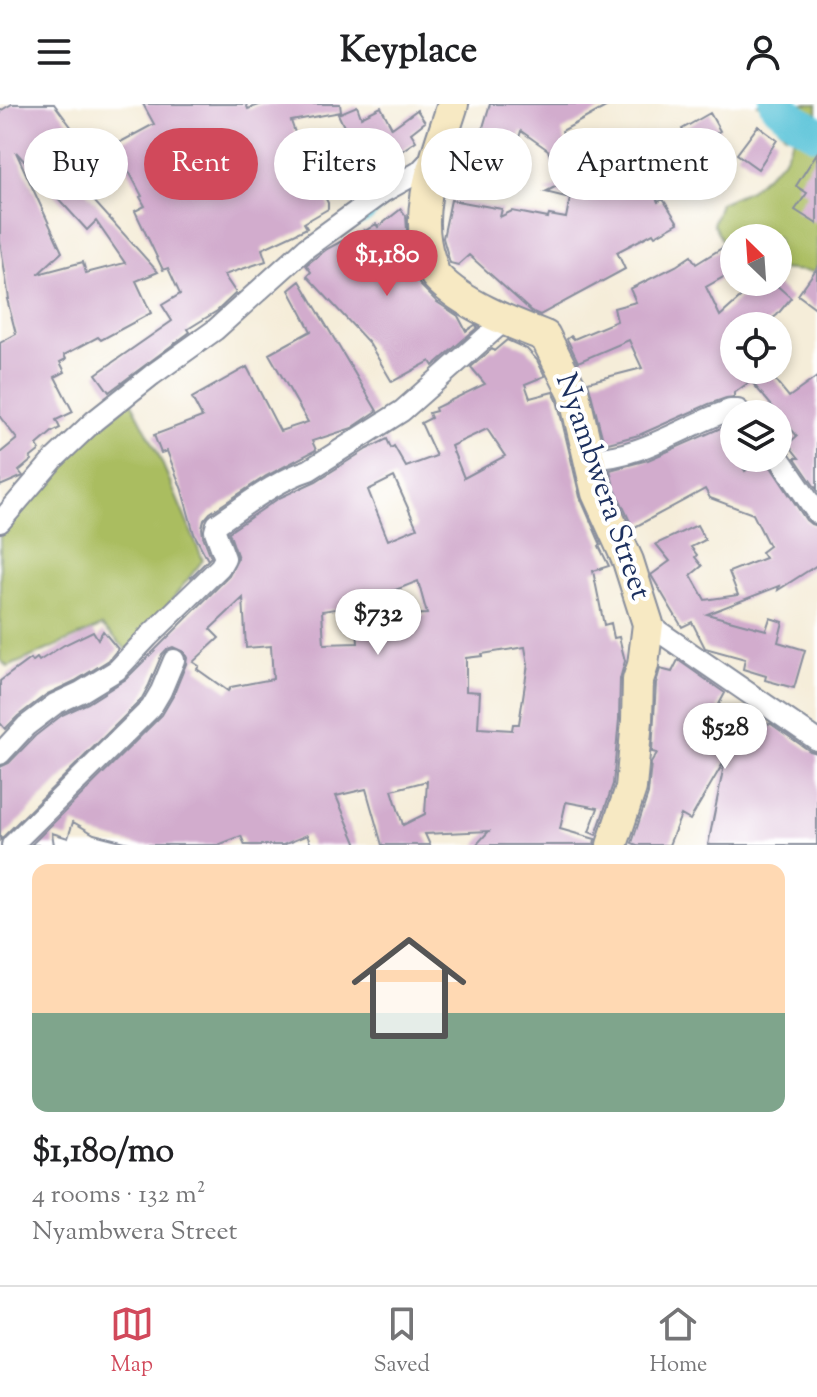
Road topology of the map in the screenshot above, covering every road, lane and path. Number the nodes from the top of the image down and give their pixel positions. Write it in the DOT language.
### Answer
graph roads {
  1 [pos="453,104"];
  2 [pos="446,128"];
  3 [pos="421,170"];
  4 [pos="426,200"];
  5 [pos="504,321"];
  6 [pos="720,414"];
  7 [pos="590,458"];
  8 [pos="790,472"];
  9 [pos="817,513"];
  10 [pos="0,522"];
  11 [pos="648,624"];
  12 [pos="174,660"];
  13 [pos="817,740"];
  14 [pos="0,754"];
  15 [pos="12,845"];
  16 [pos="612,845"];
  1 -- 2 [label="street, Nyambwera Street"];
  3 -- 10 [label="street"];
  4 -- 5 [label="street, Nyambwera Street"];
  5 -- 7 [label="street, Nyambwera Street"];
  5 -- 14 [label="street"];
  6 -- 7 [label="street"];
  7 -- 11 [label="street, Nyambwera Street"];
  8 -- 9 [label="street"];
  11 -- 13 [label="street, Nyambwera Street"];
  11 -- 16 [label="street"];
  12 -- 15 [label="street"];
}
